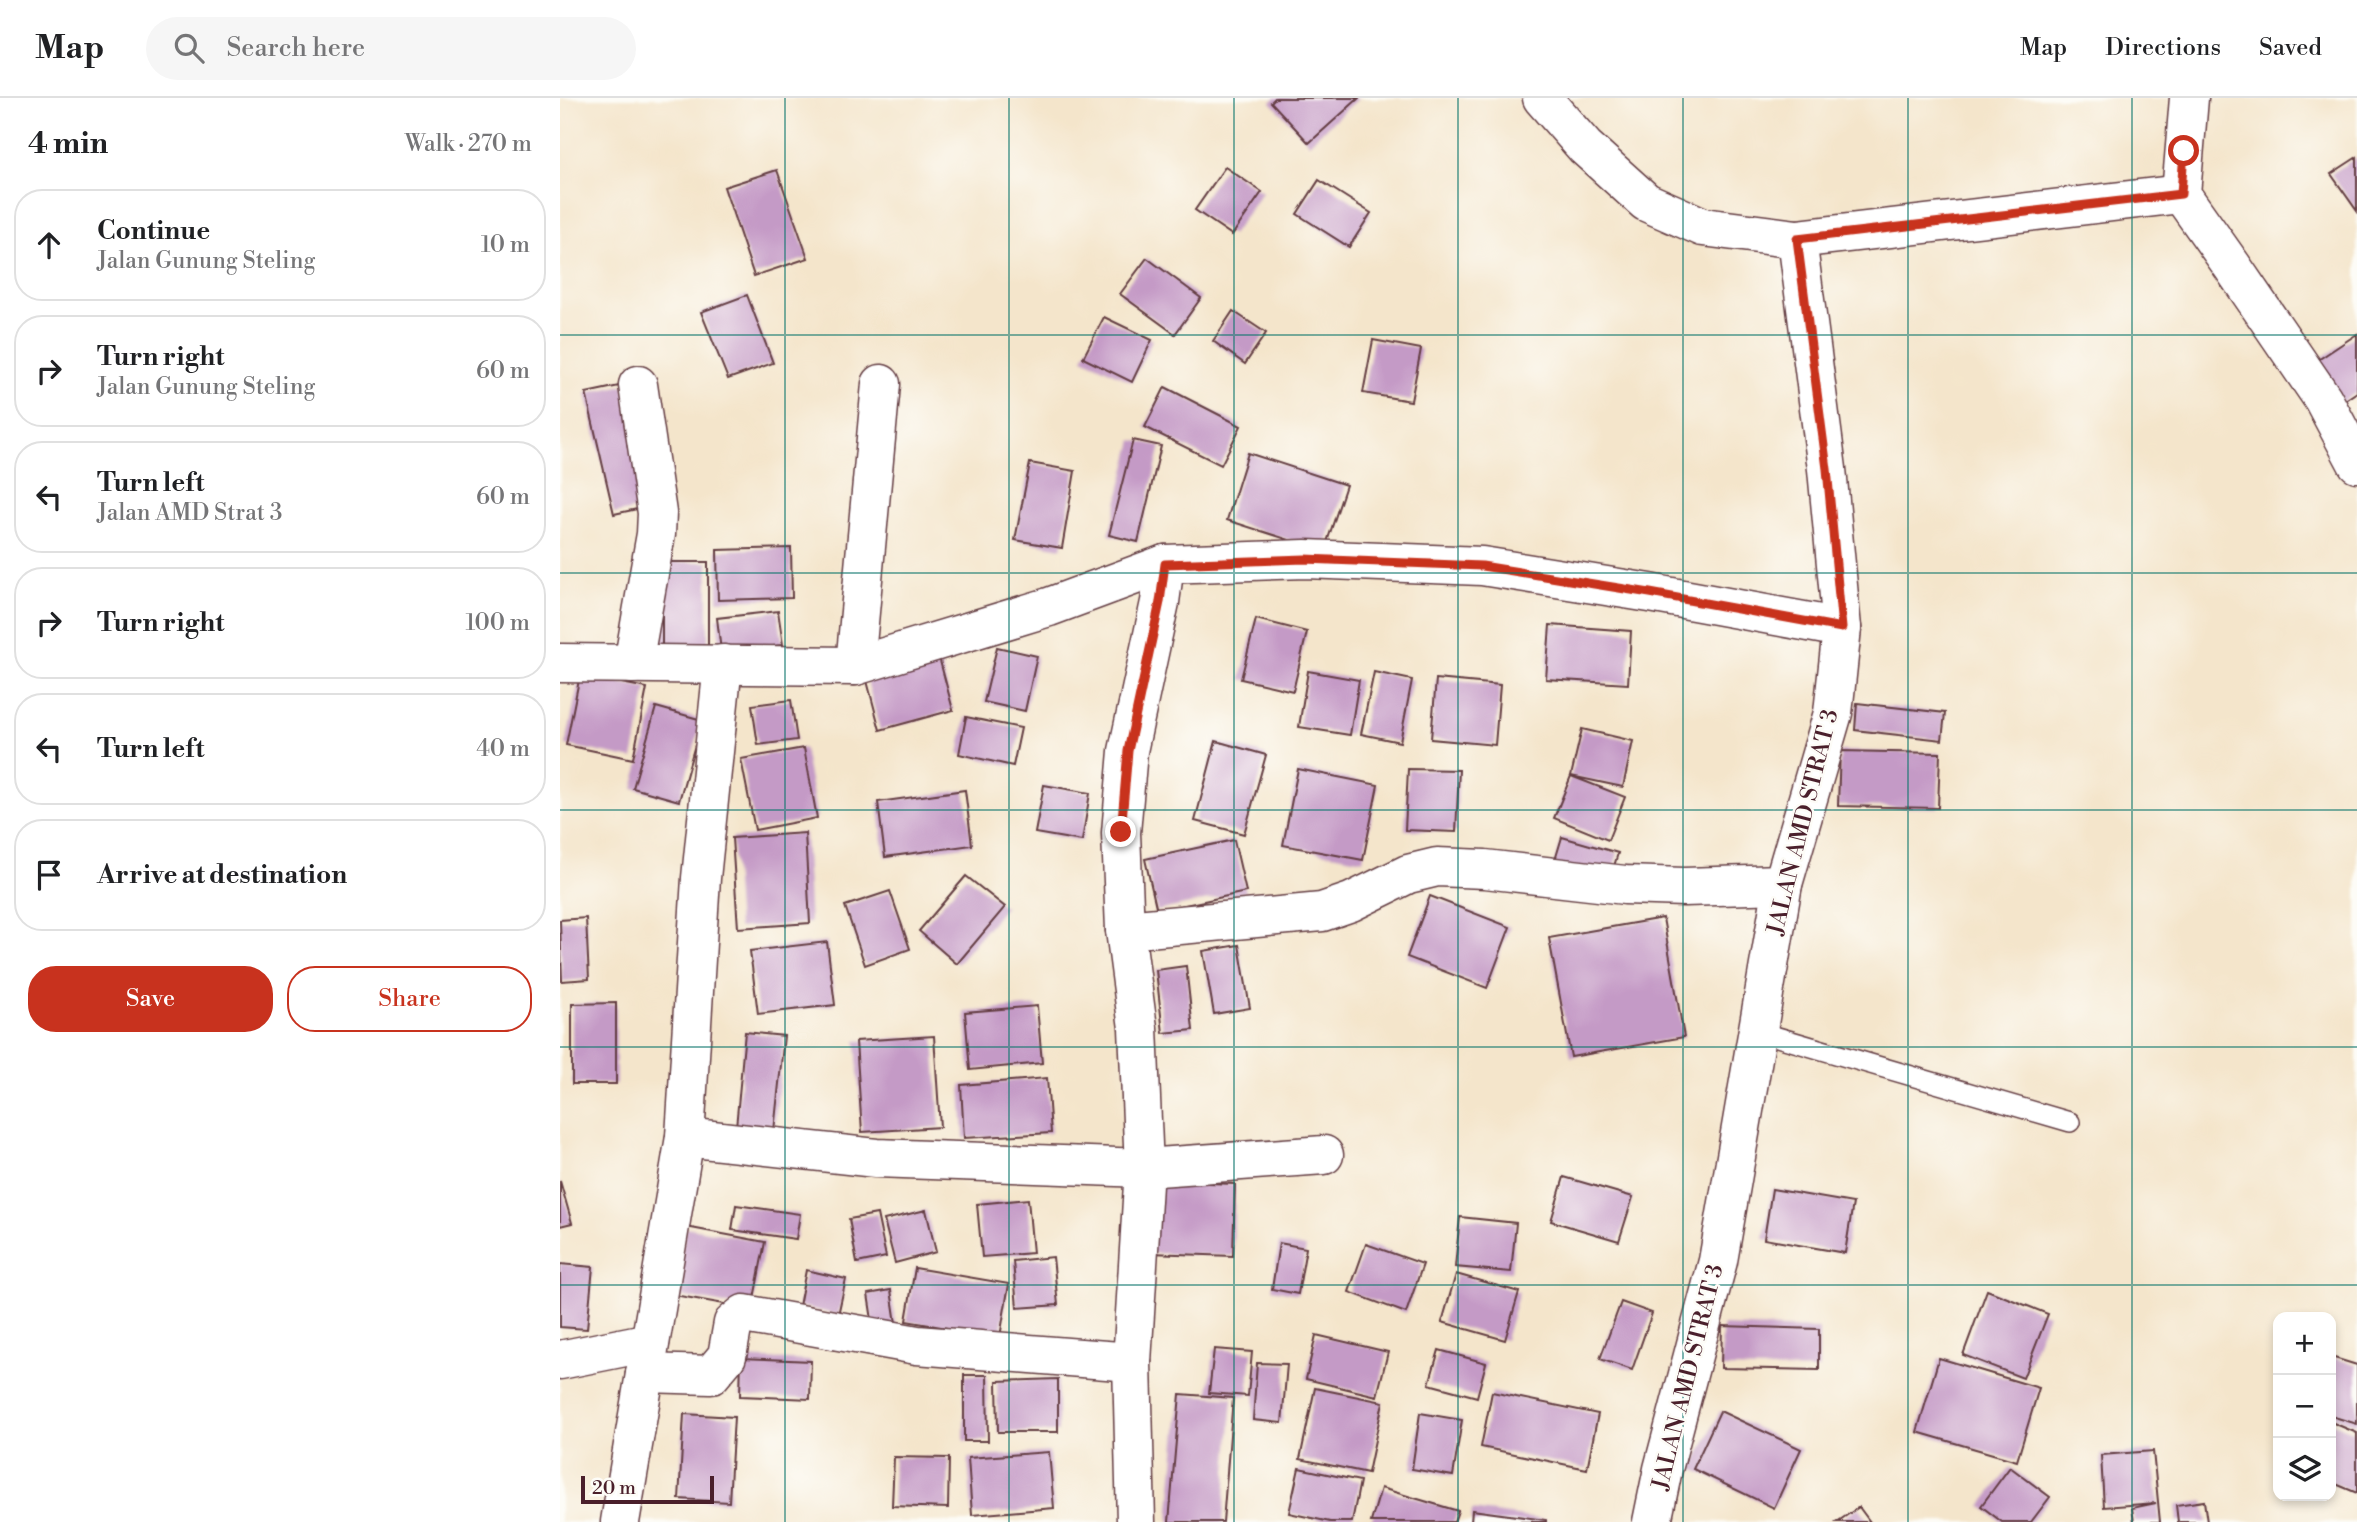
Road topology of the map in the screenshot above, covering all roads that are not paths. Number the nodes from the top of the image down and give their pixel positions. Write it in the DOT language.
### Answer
graph roads {
  1 [pos="1542,98"];
  2 [pos="2189,98"];
  3 [pos="2181,194"];
  4 [pos="1797,239"];
  5 [pos="638,384"];
  6 [pos="881,384"];
  7 [pos="2357,463"];
  8 [pos="1165,564"];
  9 [pos="1842,628"];
  10 [pos="560,663"];
  11 [pos="633,664"];
  12 [pos="723,664"];
  13 [pos="855,666"];
  14 [pos="1783,884"];
  15 [pos="1125,930"];
  16 [pos="1757,1031"];
  17 [pos="2070,1122"];
  18 [pos="685,1137"];
  19 [pos="1324,1156"];
  20 [pos="1144,1168"];
  21 [pos="648,1358"];
  22 [pos="560,1360"];
  23 [pos="1132,1362"];
  24 [pos="620,1522"];
  25 [pos="1136,1522"];
  26 [pos="1652,1522"];
  1 -- 4 [label="street"];
  2 -- 3 [label="street"];
  3 -- 4 [label="street"];
  3 -- 7 [label="street"];
  4 -- 9 [label="street, JALAN AMD STRAT 3"];
  5 -- 11 [label="street"];
  6 -- 13 [label="street"];
  8 -- 9 [label="street"];
  8 -- 13 [label="street"];
  8 -- 15 [label="street"];
  9 -- 14 [label="street, JALAN AMD STRAT 3"];
  10 -- 11 [label="street"];
  11 -- 12 [label="street"];
  12 -- 13 [label="street"];
  12 -- 18 [label="street"];
  14 -- 15 [label="street"];
  14 -- 16 [label="street, JALAN AMD STRAT 3"];
  15 -- 20 [label="street"];
  16 -- 17 [label="lane"];
  16 -- 26 [label="street, JALAN AMD STRAT 3"];
  18 -- 20 [label="street"];
  18 -- 21 [label="street"];
  19 -- 20 [label="street"];
  20 -- 23 [label="street"];
  21 -- 22 [label="street"];
  21 -- 23 [label="street"];
  21 -- 24 [label="street"];
  23 -- 25 [label="street"];
}
